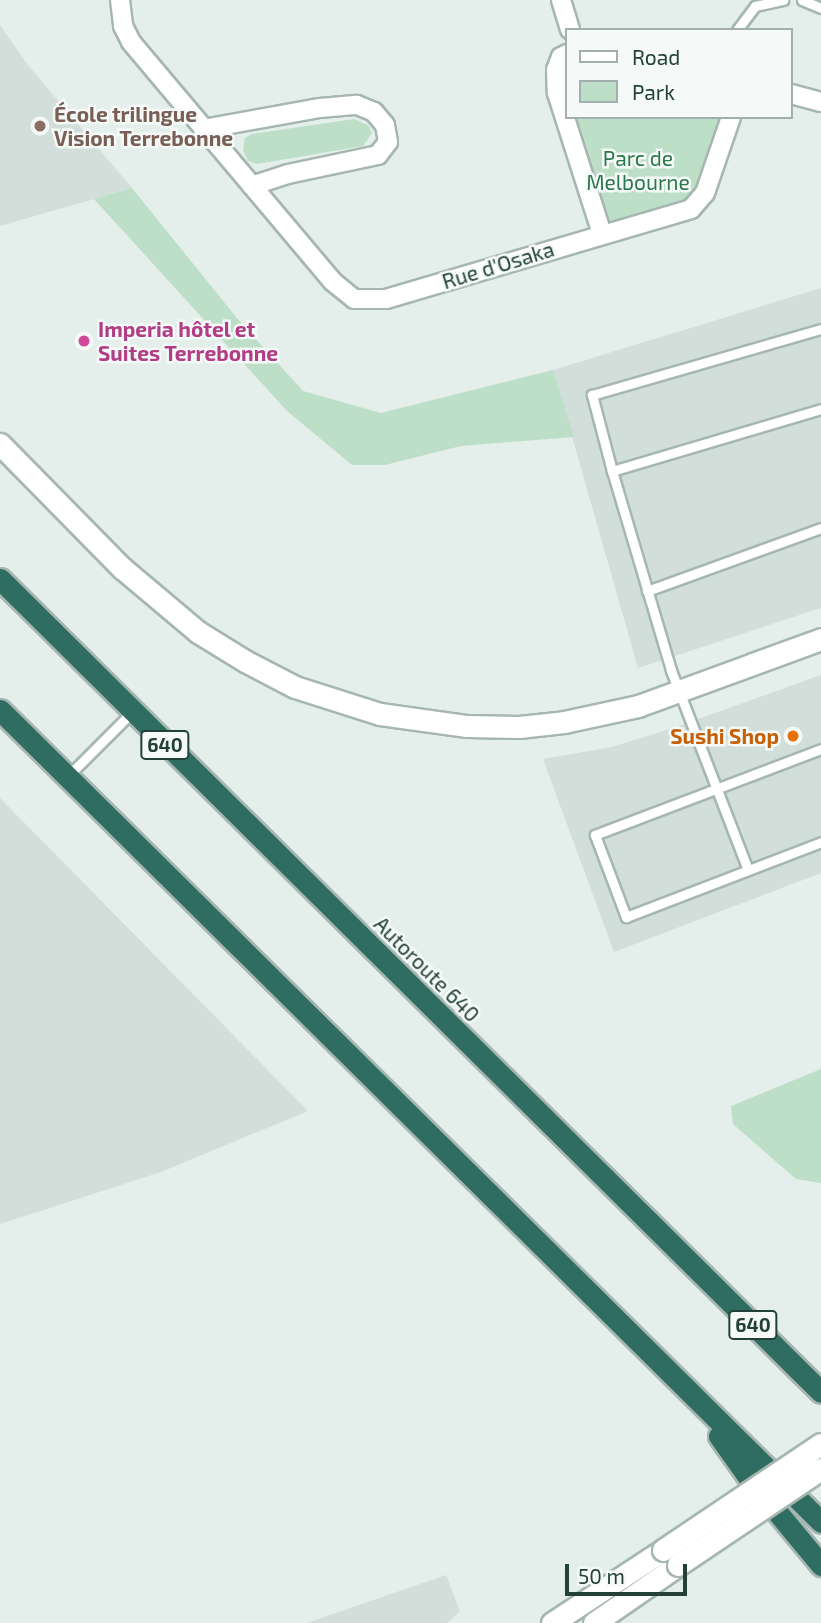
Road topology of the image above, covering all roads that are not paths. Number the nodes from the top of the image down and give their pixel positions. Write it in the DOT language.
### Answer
graph roads {
  1 [pos="120,0"];
  2 [pos="561,0"];
  3 [pos="783,0"];
  4 [pos="802,0"];
  5 [pos="821,8"];
  6 [pos="569,28"];
  7 [pos="738,28"];
  8 [pos="566,54"];
  9 [pos="793,95"];
  10 [pos="821,102"];
  11 [pos="730,119"];
  12 [pos="202,129"];
  13 [pos="252,186"];
  14 [pos="602,234"];
  15 [pos="821,329"];
  16 [pos="821,409"];
  17 [pos="0,444"];
  18 [pos="612,471"];
  19 [pos="821,528"];
  20 [pos="0,579"];
  21 [pos="647,591"];
  22 [pos="821,639"];
  23 [pos="678,691"];
  24 [pos="0,710"];
  25 [pos="132,712"];
  26 [pos="821,749"];
  27 [pos="67,777"];
  28 [pos="716,788"];
  29 [pos="821,842"];
  30 [pos="748,870"];
  31 [pos="821,1392"];
  32 [pos="690,1393"];
  33 [pos="821,1444"];
  34 [pos="821,1469"];
  35 [pos="821,1522"];
  36 [pos="671,1557"];
  37 [pos="821,1566"];
  38 [pos="552,1623"];
  39 [pos="594,1623"];
  1 -- 12 [label="street, Rue d'Osaka"];
  2 -- 6 [label="street"];
  3 -- 7 [label="lane"];
  4 -- 5 [label="lane"];
  8 -- 14 [label="street"];
  9 -- 10 [label="street"];
  11 -- 14 [label="street, Rue d'Osaka"];
  12 -- 13 [label="street, Rue d'Osaka"];
  12 -- 13 [label="street"];
  13 -- 14 [label="street, Rue d'Osaka"];
  15 -- 18 [label="lane"];
  16 -- 18 [label="lane"];
  17 -- 23 [label="street"];
  18 -- 21 [label="lane"];
  19 -- 21 [label="lane"];
  20 -- 25 [label="highway, Autoroute 640 / 640"];
  21 -- 23 [label="lane"];
  22 -- 23 [label="street"];
  23 -- 28 [label="lane"];
  24 -- 27 [label="highway"];
  25 -- 27 [label="lane"];
  25 -- 31 [label="highway, Autoroute 640 / 640"];
  26 -- 28 [label="lane"];
  27 -- 32 [label="highway"];
  28 -- 30 [label="lane"];
  28 -- 30 [label="lane"];
  29 -- 30 [label="lane"];
  32 -- 35 [label="highway"];
  32 -- 37 [label="highway"];
  33 -- 36 [label="street, bridge"];
  34 -- 36 [label="street, bridge"];
  36 -- 38 [label="street"];
  36 -- 39 [label="street"];
}
